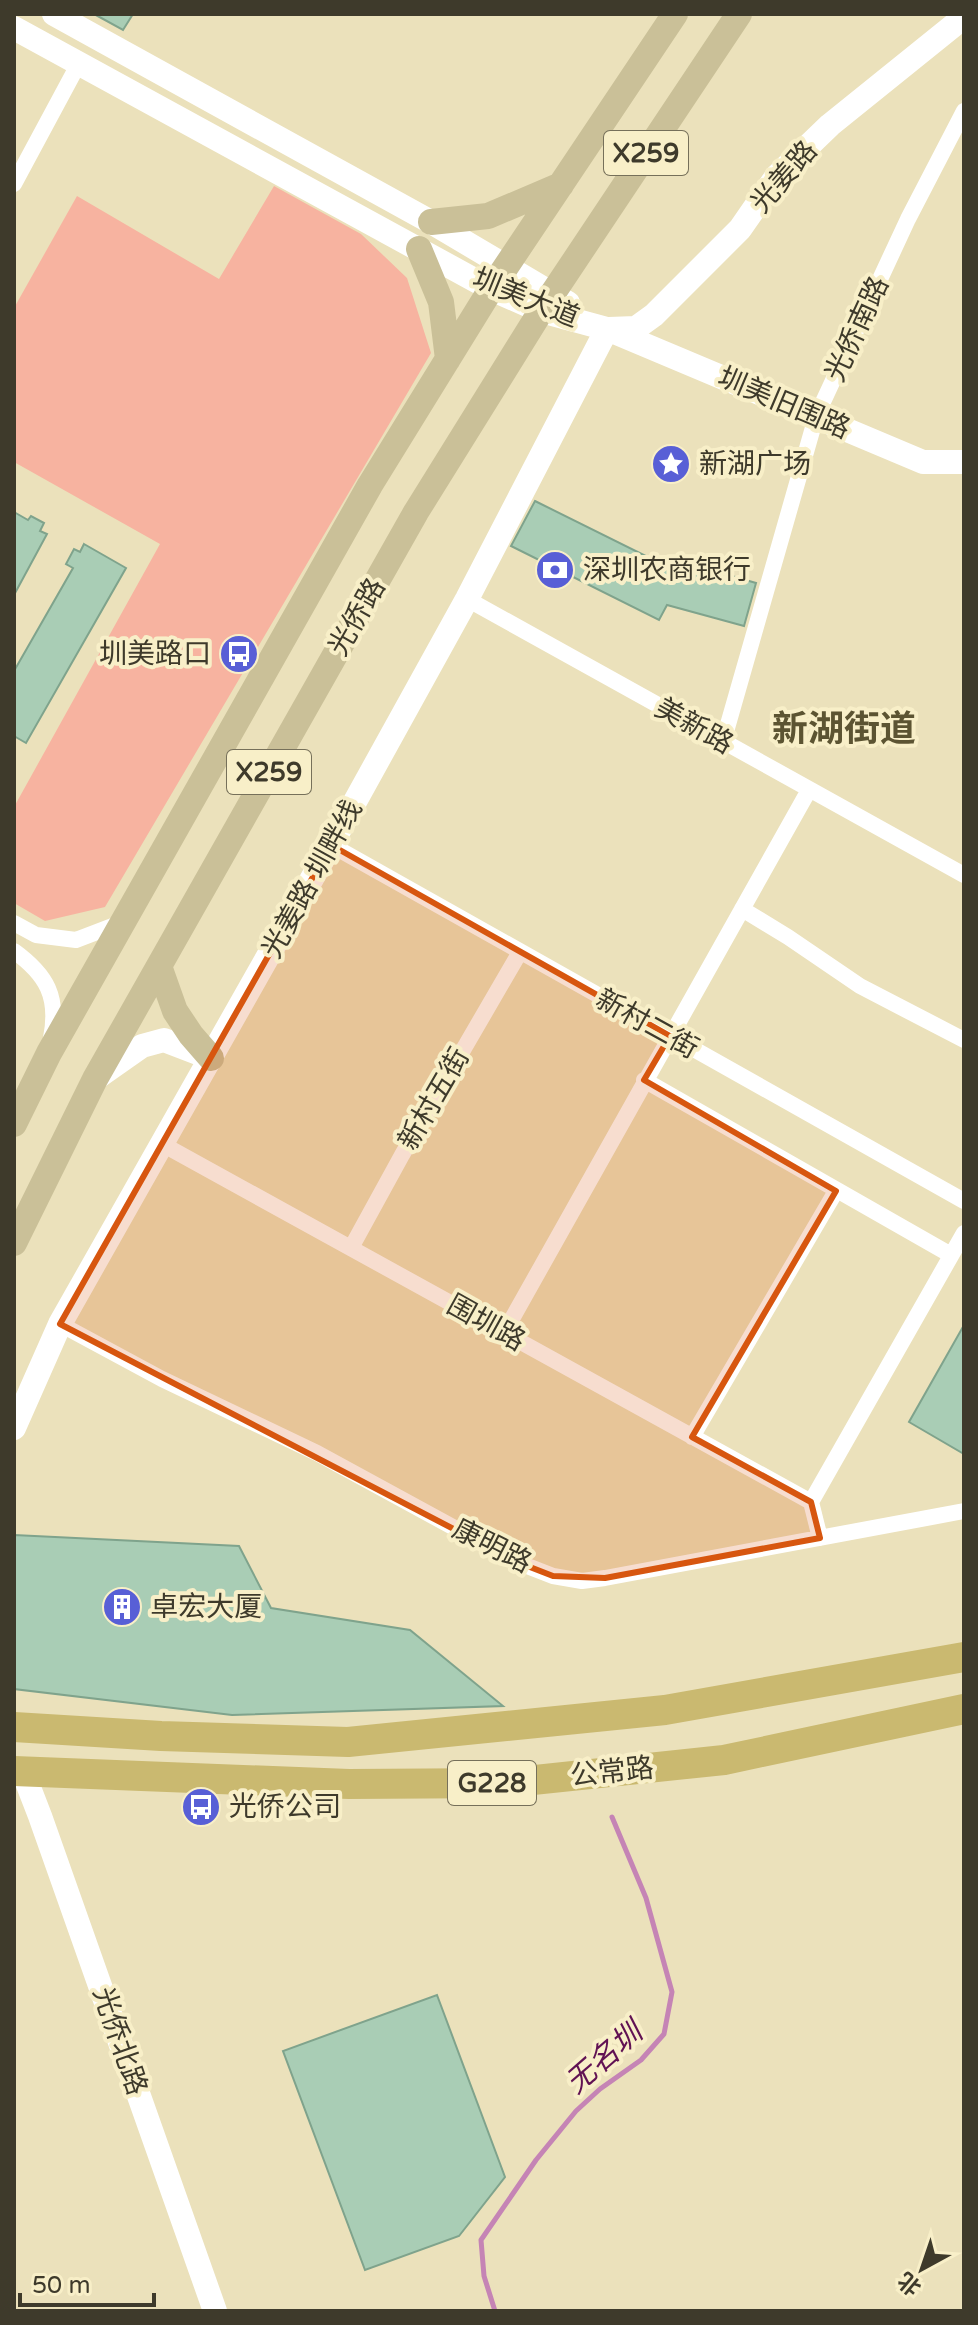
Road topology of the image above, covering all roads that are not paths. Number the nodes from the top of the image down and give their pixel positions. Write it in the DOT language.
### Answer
graph roads {
  1 [pos="54,14"];
  2 [pos="675,14"];
  3 [pos="739,14"];
  4 [pos="964,17"];
  5 [pos="14,28"];
  6 [pos="79,63"];
  7 [pos="964,111"];
  8 [pos="14,184"];
  9 [pos="561,185"];
  10 [pos="431,222"];
  11 [pos="419,249"];
  12 [pos="498,278"];
  13 [pos="547,301"];
  14 [pos="607,329"];
  15 [pos="448,359"];
  16 [pos="816,417"];
  17 [pos="964,462"];
  18 [pos="467,599"];
  19 [pos="723,742"];
  20 [pos="809,790"];
  21 [pos="331,845"];
  22 [pos="964,875"];
  23 [pos="742,909"];
  24 [pos="123,922"];
  25 [pos="14,923"];
  26 [pos="14,951"];
  27 [pos="520,952"];
  28 [pos="159,966"];
  29 [pos="670,1036"];
  30 [pos="964,1040"];
  31 [pos="49,1053"];
  32 [pos="211,1058"];
  33 [pos="95,1079"];
  34 [pos="644,1080"];
  35 [pos="14,1124"];
  36 [pos="162,1144"];
  37 [pos="836,1191"];
  38 [pos="964,1201"];
  39 [pos="964,1233"];
  40 [pos="14,1243"];
  41 [pos="351,1248"];
  42 [pos="951,1255"];
  43 [pos="60,1324"];
  44 [pos="504,1333"];
  45 [pos="14,1428"];
  46 [pos="692,1437"];
  47 [pos="811,1502"];
  48 [pos="964,1511"];
  49 [pos="820,1538"];
  50 [pos="964,1657"];
  51 [pos="964,1709"];
  52 [pos="14,1727"];
  53 [pos="18,1771"];
  54 [pos="215,2311"];
  1 -- 10 [label="street, 圳美大道"];
  2 -- 9 [label="main road, 光侨路 / X259"];
  3 -- 13 [label="main road, 光侨路 / X259"];
  4 -- 14 [label="street, 光姜路"];
  5 -- 6 [label="street, 圳美大道"];
  6 -- 8 [label="street"];
  6 -- 11 [label="street, 圳美大道"];
  7 -- 16 [label="street, 光侨南路"];
  9 -- 10 [label="main road"];
  9 -- 12 [label="main road, 光侨路 / X259"];
  10 -- 12 [label="street, 圳美大道"];
  11 -- 12 [label="street, 圳美大道"];
  11 -- 15 [label="main road"];
  12 -- 13 [label="street, 圳美大道"];
  12 -- 15 [label="main road, 光侨路 / X259"];
  13 -- 14 [label="street, 圳美大道"];
  13 -- 28 [label="main road, 光侨路 / X259"];
  14 -- 16 [label="street, 圳美旧围路"];
  14 -- 18 [label="street, 光姜路 圳畔线"];
  15 -- 24 [label="main road, 光侨路 / X259"];
  16 -- 17 [label="street, 圳美旧围路"];
  16 -- 19 [label="street, 光侨南路"];
  18 -- 19 [label="street, 美新路"];
  18 -- 21 [label="street, 光姜路 圳畔线"];
  19 -- 20 [label="street, 美新路"];
  20 -- 22 [label="street, 美新路"];
  20 -- 23 [label="street"];
  21 -- 27 [label="street, 新村二街"];
  21 -- 32 [label="street, 光姜路 圳畔线"];
  23 -- 29 [label="street"];
  23 -- 30 [label="street"];
  24 -- 25 [label="street"];
  24 -- 31 [label="main road, 光侨路 / X259"];
  26 -- 31 [label="street"];
  27 -- 29 [label="street, 新村二街"];
  27 -- 41 [label="street, 新村五街"];
  28 -- 32 [label="main road"];
  28 -- 33 [label="main road, 光侨路 / X259"];
  29 -- 34 [label="street"];
  29 -- 38 [label="street, 新村二街"];
  31 -- 35 [label="main road, 光侨路 / X259"];
  32 -- 33 [label="street"];
  32 -- 36 [label="street, 光姜路 圳畔线"];
  33 -- 40 [label="main road, 光侨路 / X259"];
  34 -- 37 [label="street"];
  34 -- 44 [label="street"];
  36 -- 41 [label="street, 围圳路"];
  36 -- 43 [label="street, 光姜路 圳畔线"];
  37 -- 42 [label="street"];
  37 -- 46 [label="street"];
  39 -- 42 [label="street"];
  41 -- 44 [label="street, 围圳路"];
  42 -- 47 [label="street"];
  43 -- 45 [label="street, 光姜路 圳畔线"];
  43 -- 49 [label="street, 康明路"];
  44 -- 46 [label="street, 围圳路"];
  46 -- 47 [label="street, 围圳路"];
  47 -- 49 [label="street"];
  48 -- 49 [label="street, 康明路"];
  50 -- 52 [label="highway, 公常路 / G228"];
  51 -- 53 [label="highway, 公常路 / G228"];
  53 -- 54 [label="street, 光侨北路"];
}
